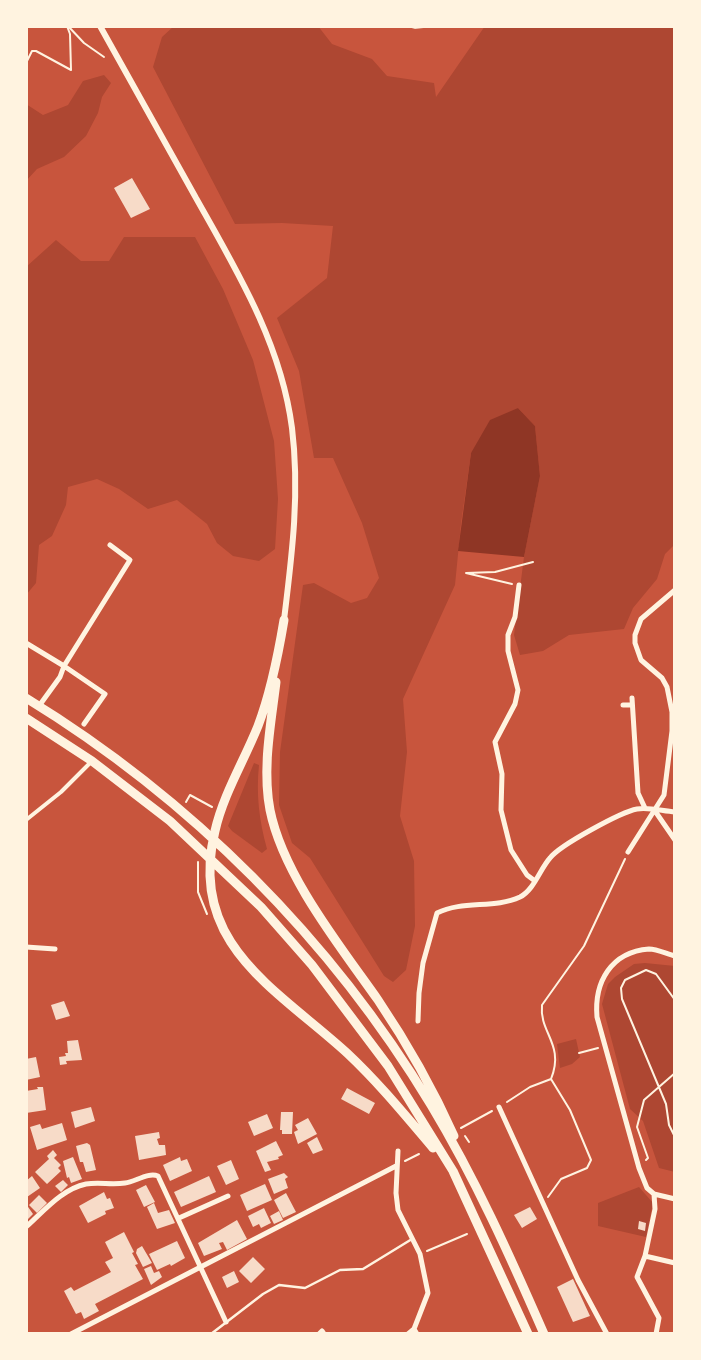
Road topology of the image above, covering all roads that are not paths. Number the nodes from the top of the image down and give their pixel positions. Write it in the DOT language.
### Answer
graph roads {
  1 [pos="100,26"];
  2 [pos="110,545"];
  3 [pos="519,585"];
  4 [pos="675,590"];
  5 [pos="284,620"];
  6 [pos="26,643"];
  7 [pos="64,666"];
  8 [pos="26,698"];
  9 [pos="632,698"];
  10 [pos="623,705"];
  11 [pos="632,705"];
  12 [pos="39,706"];
  13 [pos="26,718"];
  14 [pos="84,724"];
  15 [pos="92,761"];
  16 [pos="645,808"];
  17 [pos="655,811"];
  18 [pos="675,812"];
  19 [pos="26,820"];
  20 [pos="675,840"];
  21 [pos="628,852"];
  22 [pos="535,881"];
  23 [pos="26,947"];
  24 [pos="55,949"];
  25 [pos="675,956"];
  26 [pos="418,1021"];
  27 [pos="499,1107"];
  28 [pos="398,1151"];
  29 [pos="396,1166"];
  30 [pos="453,1171"];
  31 [pos="654,1194"];
  32 [pos="228,1196"];
  33 [pos="481,1196"];
  34 [pos="675,1199"];
  35 [pos="179,1218"];
  36 [pos="26,1227"];
  37 [pos="412,1239"];
  38 [pos="645,1256"];
  39 [pos="675,1263"];
  40 [pos="202,1268"];
  41 [pos="226,1322"];
  42 [pos="416,1331"];
  43 [pos="71,1334"];
  44 [pos="211,1334"];
  45 [pos="319,1334"];
  46 [pos="324,1334"];
  47 [pos="408,1334"];
  48 [pos="528,1334"];
  49 [pos="544,1334"];
  50 [pos="607,1334"];
  51 [pos="656,1334"];
  1 -- 5 [label="street"];
  2 -- 7 [label="street"];
  3 -- 22 [label="street"];
  4 -- 17 [label="street"];
  5 -- 30 [label="highway"];
  5 -- 33 [label="highway"];
  6 -- 7 [label="street"];
  7 -- 12 [label="street"];
  7 -- 14 [label="street"];
  8 -- 12 [label="highway"];
  9 -- 11 [label="street"];
  10 -- 11 [label="street"];
  11 -- 16 [label="street"];
  12 -- 33 [label="highway"];
  13 -- 15 [label="highway"];
  15 -- 19 [label="street"];
  15 -- 30 [label="highway"];
  16 -- 17 [label="street"];
  16 -- 22 [label="street"];
  17 -- 18 [label="street"];
  17 -- 20 [label="street"];
  17 -- 21 [label="street"];
  22 -- 26 [label="street"];
  23 -- 24 [label="street"];
  25 -- 31 [label="street"];
  27 -- 50 [label="street"];
  28 -- 29 [label="street"];
  29 -- 37 [label="street"];
  29 -- 40 [label="street"];
  30 -- 48 [label="highway"];
  31 -- 34 [label="street"];
  31 -- 38 [label="street"];
  32 -- 35 [label="street"];
  33 -- 49 [label="highway"];
  35 -- 36 [label="street"];
  35 -- 40 [label="street"];
  37 -- 41 [label="lane"];
  37 -- 42 [label="street"];
  38 -- 39 [label="street"];
  38 -- 51 [label="street"];
  40 -- 41 [label="street"];
  40 -- 43 [label="street"];
  41 -- 44 [label="lane"];
  42 -- 47 [label="street"];
  45 -- 46 [label="street"];
}
